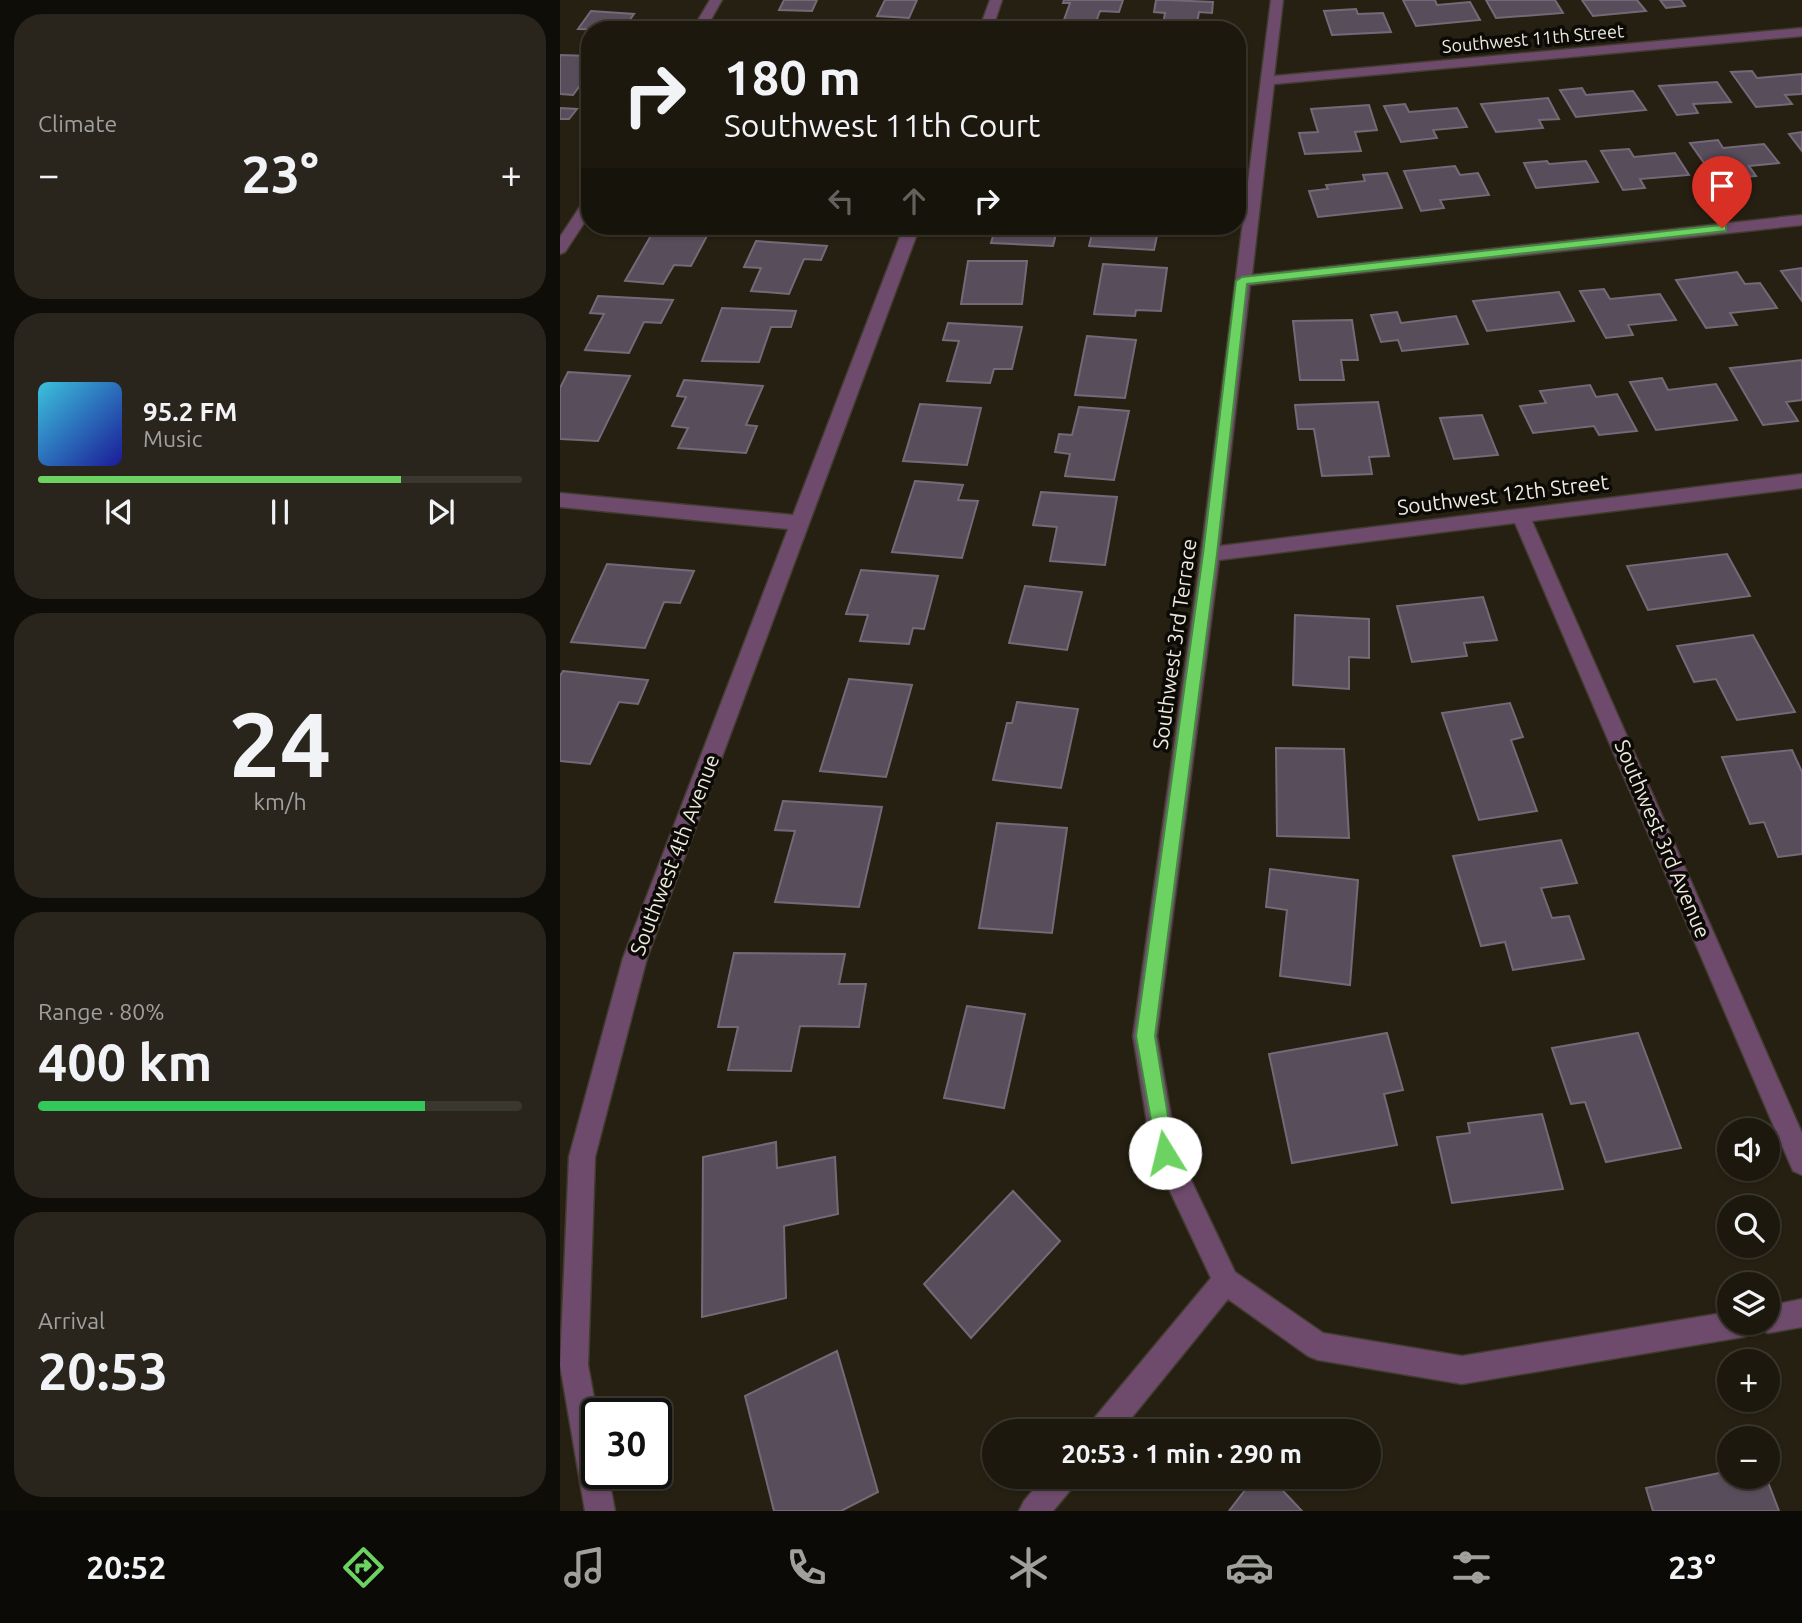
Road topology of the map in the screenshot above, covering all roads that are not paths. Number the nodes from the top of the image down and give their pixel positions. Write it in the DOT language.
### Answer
graph roads {
  1 [pos="716,0"];
  2 [pos="996,0"];
  3 [pos="1277,0"];
  4 [pos="703,21"];
  5 [pos="988,21"];
  6 [pos="1802,32"];
  7 [pos="1267,81"];
  8 [pos="581,216"];
  9 [pos="1802,220"];
  10 [pos="909,235"];
  11 [pos="560,249"];
  12 [pos="1242,281"];
  13 [pos="1802,481"];
  14 [pos="560,500"];
  15 [pos="1521,516"];
  16 [pos="800,523"];
  17 [pos="1210,554"];
  18 [pos="1802,1162"];
  19 [pos="1226,1281"];
  20 [pos="1802,1313"];
  21 [pos="1780,1317"];
  22 [pos="1717,1327"];
  23 [pos="1112,1419"];
  24 [pos="1053,1489"];
  25 [pos="600,1511"];
  26 [pos="1034,1511"];
  1 -- 4 [label="street"];
  2 -- 5 [label="street"];
  3 -- 7 [label="street, Southwest 3rd Terrace"];
  6 -- 7 [label="street, Southwest 11th Street"];
  7 -- 12 [label="street, Southwest 3rd Terrace"];
  8 -- 11 [label="street"];
  9 -- 12 [label="street"];
  10 -- 16 [label="street, Southwest 4th Avenue"];
  12 -- 17 [label="street, Southwest 3rd Terrace"];
  13 -- 15 [label="street, Southwest 12th Street"];
  14 -- 16 [label="street"];
  15 -- 17 [label="street, Southwest 12th Street"];
  15 -- 18 [label="street, Southwest 3rd Avenue"];
  16 -- 25 [label="street, Southwest 4th Avenue"];
  17 -- 19 [label="street, Southwest 3rd Terrace"];
  19 -- 22 [label="street"];
  19 -- 23 [label="street"];
  20 -- 21 [label="street"];
  24 -- 26 [label="street"];
}
